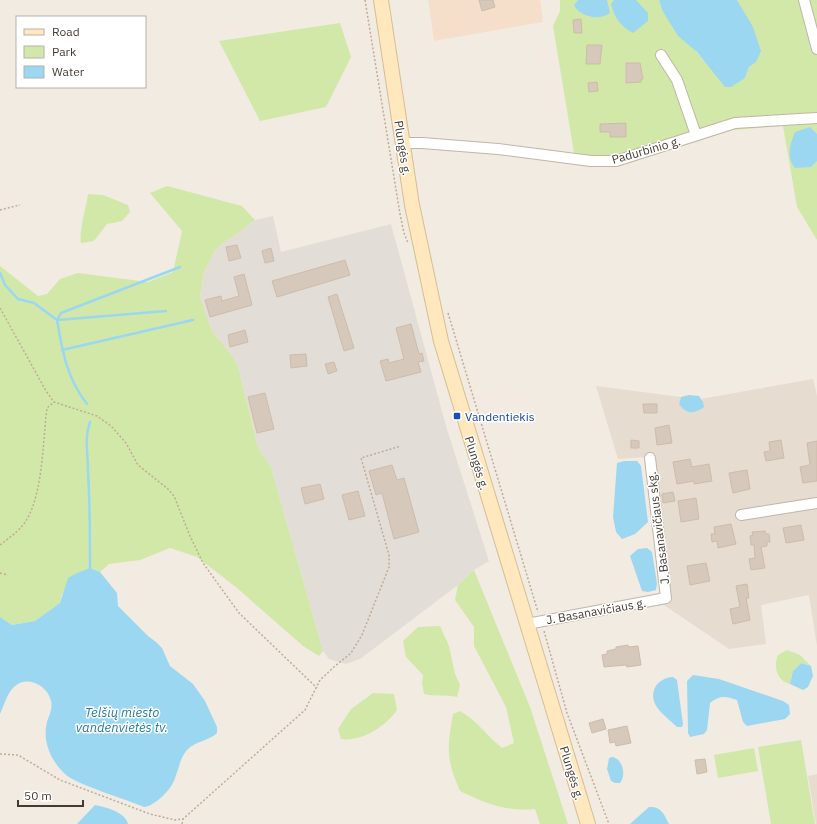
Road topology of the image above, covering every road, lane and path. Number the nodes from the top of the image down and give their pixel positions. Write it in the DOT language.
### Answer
graph roads {
  1 [pos="381,0"];
  2 [pos="804,0"];
  3 [pos="817,49"];
  4 [pos="661,55"];
  5 [pos="817,118"];
  6 [pos="696,135"];
  7 [pos="402,144"];
  8 [pos="20,205"];
  9 [pos="0,210"];
  10 [pos="0,308"];
  11 [pos="54,402"];
  12 [pos="401,446"];
  13 [pos="650,458"];
  14 [pos="817,503"];
  15 [pos="741,515"];
  16 [pos="0,545"];
  17 [pos="0,573"];
  18 [pos="8,575"];
  19 [pos="666,598"];
  20 [pos="526,624"];
  21 [pos="317,688"];
  22 [pos="0,754"];
  23 [pos="183,819"];
  24 [pos="182,824"];
  25 [pos="588,824"];
  1 -- 7 [label="main road, Plungės g."];
  2 -- 3 [label="street"];
  4 -- 6 [label="street"];
  5 -- 6 [label="street, Padurbinio g."];
  6 -- 7 [label="street, Padurbinio g."];
  7 -- 20 [label="main road, Plungės g."];
  8 -- 9 [label="path"];
  10 -- 11 [label="path"];
  11 -- 16 [label="path"];
  11 -- 21 [label="path"];
  12 -- 21 [label="path"];
  13 -- 19 [label="street, J. Basanavičiaus skg."];
  14 -- 15 [label="street"];
  17 -- 18 [label="path"];
  19 -- 20 [label="street, J. Basanavičiaus g."];
  20 -- 25 [label="main road, Plungės g."];
  21 -- 23 [label="path"];
  22 -- 23 [label="path"];
  23 -- 24 [label="path"];
}
